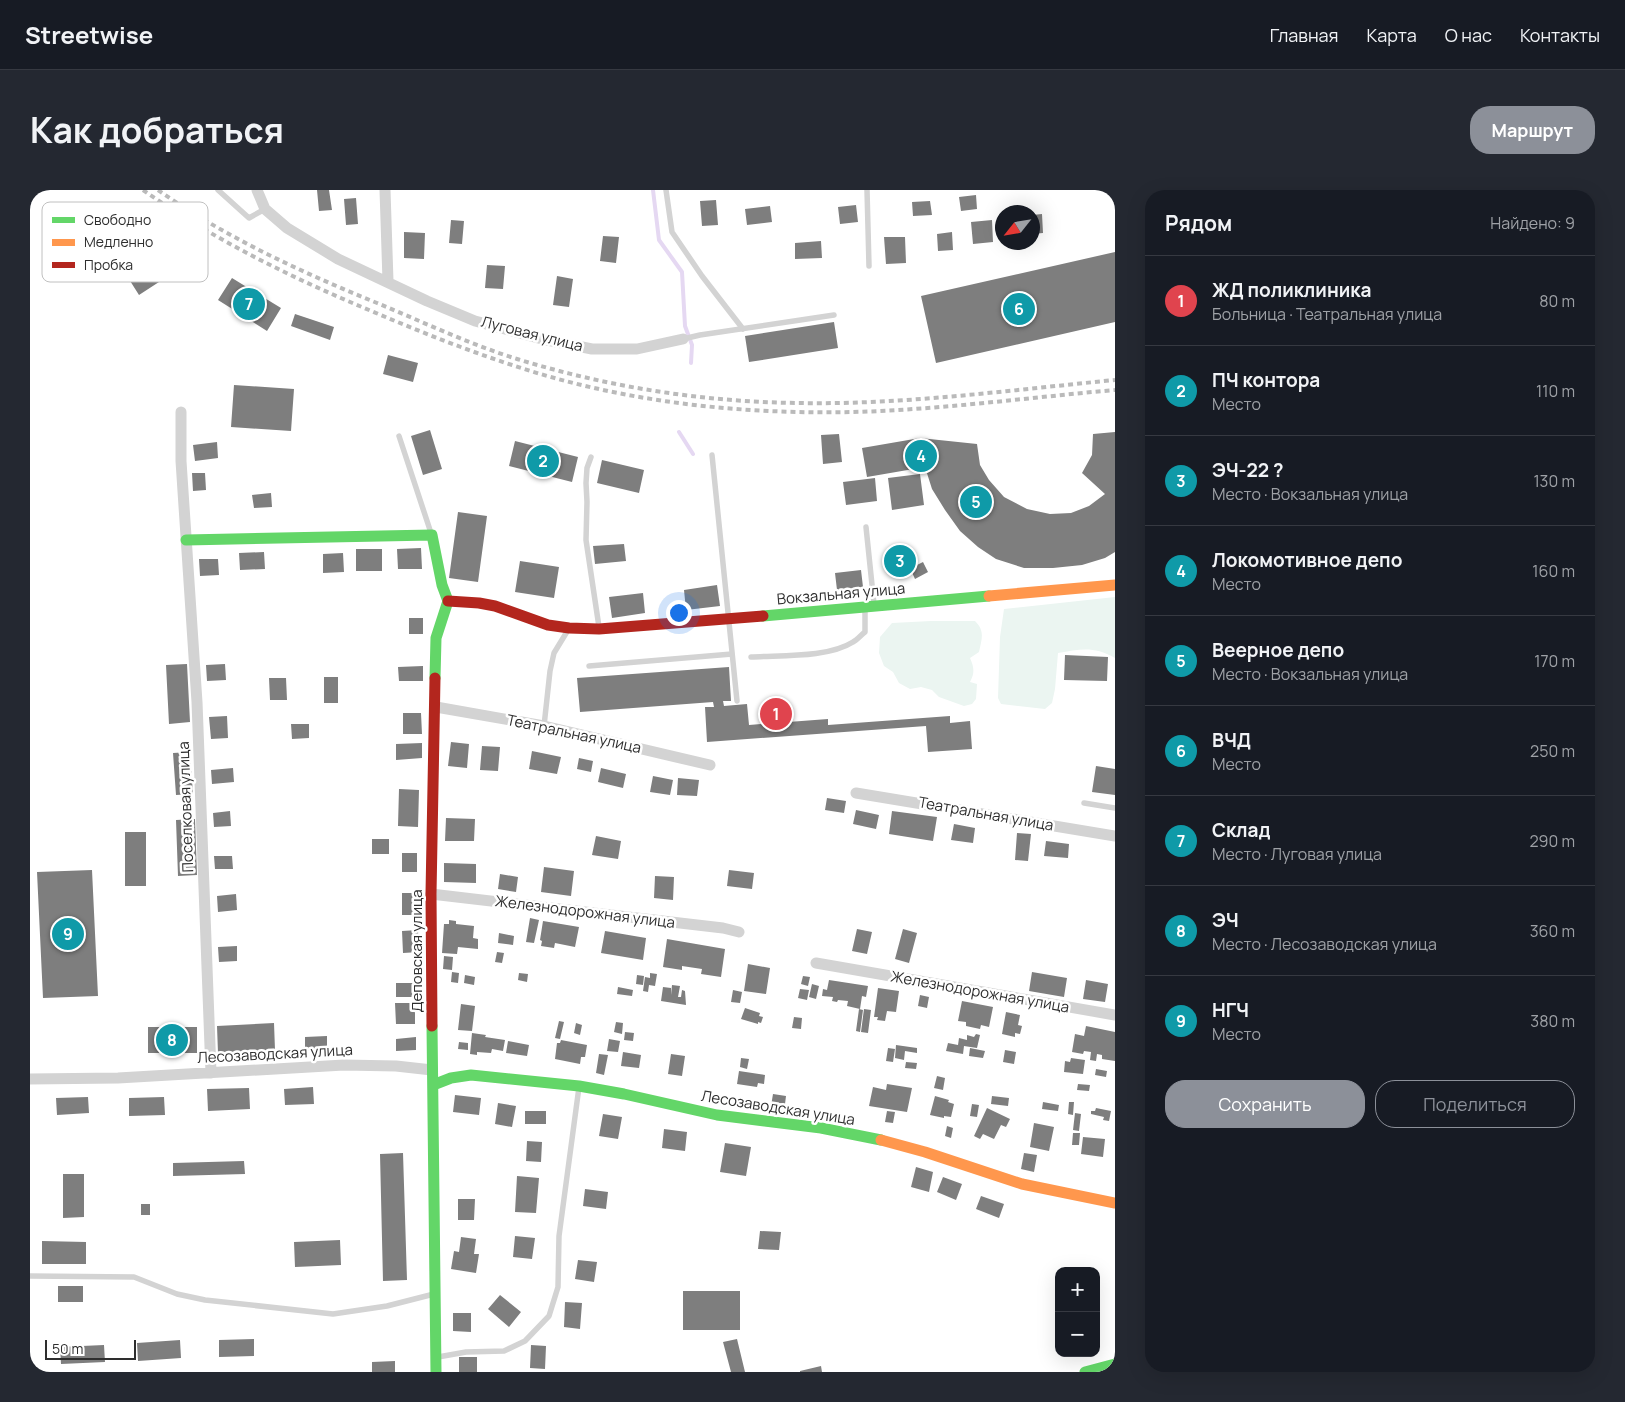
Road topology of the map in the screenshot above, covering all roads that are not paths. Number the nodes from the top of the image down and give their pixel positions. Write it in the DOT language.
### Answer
graph roads {
  1 [pos="218,190"];
  2 [pos="256,190"];
  3 [pos="385,190"];
  4 [pos="666,190"];
  5 [pos="867,190"];
  6 [pos="265,209"];
  7 [pos="869,266"];
  8 [pos="388,281"];
  9 [pos="834,315"];
  10 [pos="743,329"];
  11 [pos="683,339"];
  12 [pos="181,412"];
  13 [pos="399,436"];
  14 [pos="712,455"];
  15 [pos="590,456"];
  16 [pos="866,527"];
  17 [pos="432,535"];
  18 [pos="186,540"];
  19 [pos="1115,585"];
  20 [pos="448,602"];
  21 [pos="870,607"];
  22 [pos="729,619"];
  23 [pos="569,628"];
  24 [pos="599,629"];
  25 [pos="732,654"];
  26 [pos="751,657"];
  27 [pos="589,666"];
  28 [pos="737,701"];
  29 [pos="436,707"];
  30 [pos="544,726"];
  31 [pos="710,764"];
  32 [pos="856,793"];
  33 [pos="1084,803"];
  34 [pos="1115,808"];
  35 [pos="1115,836"];
  36 [pos="431,894"];
  37 [pos="739,932"];
  38 [pos="816,963"];
  39 [pos="1115,1015"];
  40 [pos="432,1070"];
  41 [pos="211,1073"];
  42 [pos="30,1078"];
  43 [pos="433,1085"];
  44 [pos="579,1086"];
  45 [pos="1115,1203"];
  46 [pos="30,1276"];
  47 [pos="435,1294"];
  48 [pos="436,1357"];
  49 [pos="1115,1364"];
  50 [pos="436,1372"];
  51 [pos="1085,1372"];
  1 -- 6 [label="lane"];
  2 -- 6 [label="street, Луговая улица"];
  3 -- 8 [label="street"];
  4 -- 10 [label="lane"];
  5 -- 7 [label="lane"];
  6 -- 8 [label="street, Луговая улица"];
  8 -- 11 [label="street, Луговая улица"];
  9 -- 10 [label="lane"];
  10 -- 11 [label="lane"];
  12 -- 18 [label="street, Поселковая улица"];
  13 -- 17 [label="lane"];
  14 -- 22 [label="lane"];
  15 -- 24 [label="lane"];
  16 -- 21 [label="lane"];
  17 -- 18 [label="street"];
  17 -- 20 [label="street"];
  18 -- 41 [label="street, Поселковая улица"];
  19 -- 21 [label="street, Вокзальная улица"];
  20 -- 23 [label="street, Вокзальная улица"];
  20 -- 29 [label="street, Деповская улица"];
  21 -- 22 [label="street, Вокзальная улица"];
  21 -- 26 [label="lane"];
  22 -- 24 [label="street, Вокзальная улица"];
  22 -- 25 [label="lane"];
  23 -- 24 [label="street, Вокзальная улица"];
  23 -- 30 [label="lane"];
  25 -- 27 [label="lane"];
  25 -- 28 [label="lane"];
  29 -- 30 [label="street, Театральная улица"];
  29 -- 36 [label="street, Деповская улица"];
  30 -- 31 [label="street, Театральная улица"];
  32 -- 35 [label="street, Театральная улица"];
  33 -- 34 [label="lane"];
  36 -- 37 [label="street, Железнодорожная улица"];
  36 -- 40 [label="street, Деповская улица"];
  38 -- 39 [label="street, Железнодорожная улица"];
  40 -- 41 [label="street, Лесозаводская улица"];
  40 -- 43 [label="street, Деповская улица"];
  41 -- 42 [label="street, Лесозаводская улица"];
  43 -- 44 [label="street, Лесозаводская улица"];
  43 -- 47 [label="street, Деповская улица"];
  44 -- 45 [label="street, Лесозаводская улица"];
  44 -- 48 [label="lane"];
  46 -- 47 [label="lane"];
  47 -- 48 [label="street, Деповская улица"];
  48 -- 50 [label="street, Деповская улица"];
  49 -- 51 [label="street"];
}
